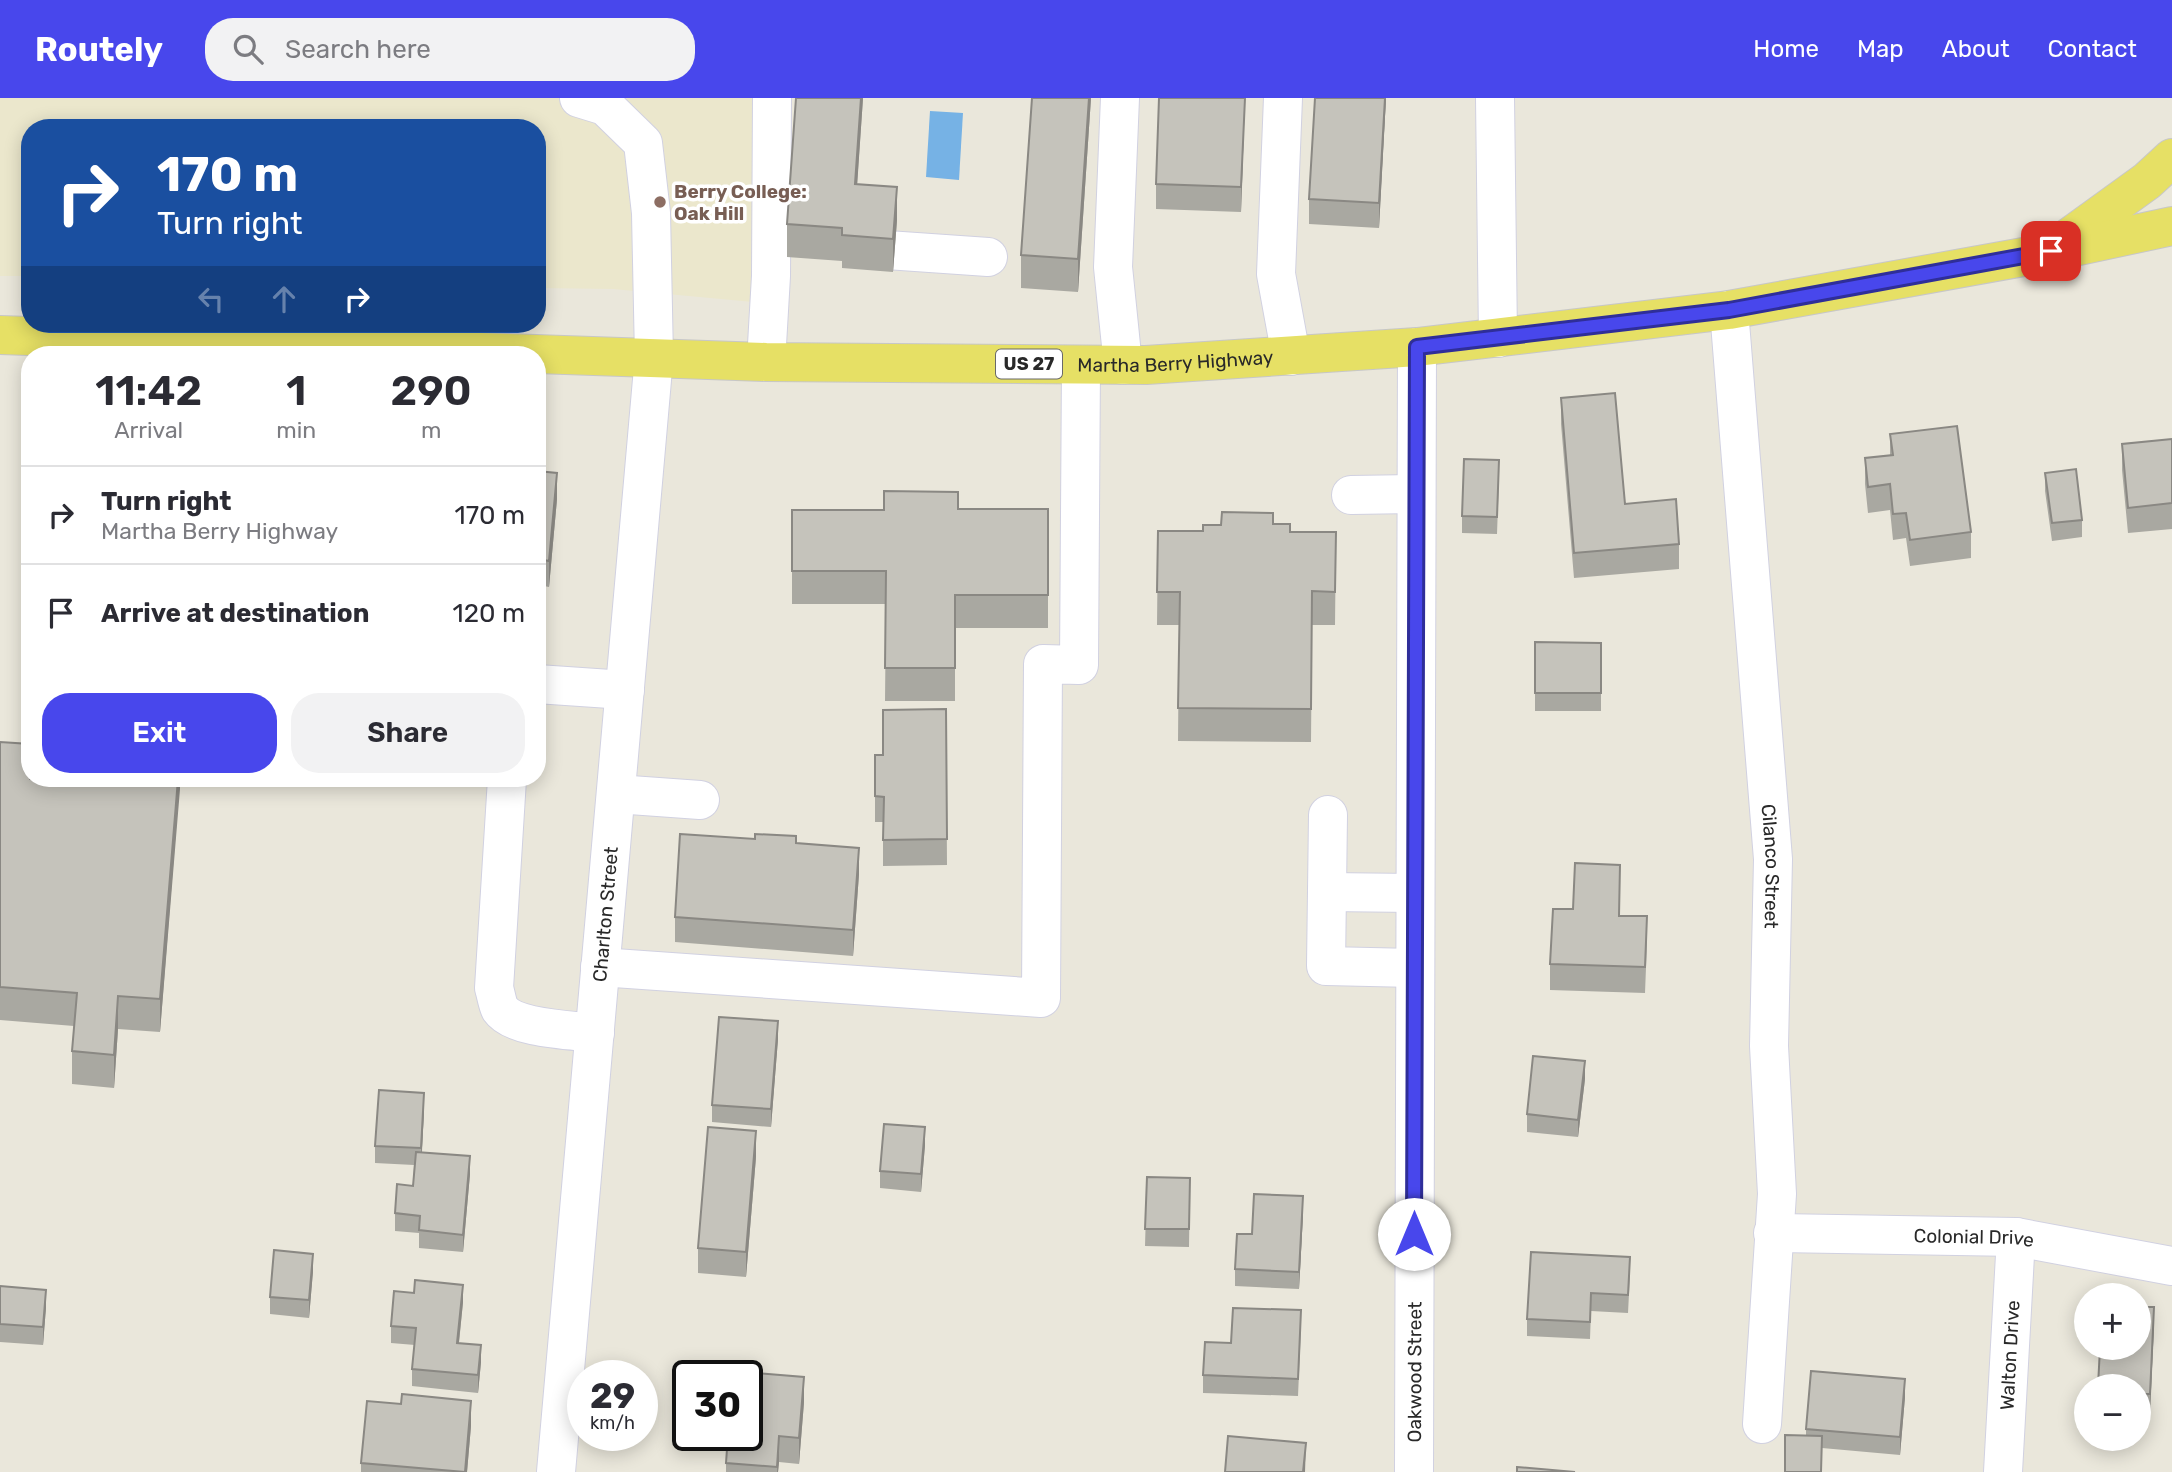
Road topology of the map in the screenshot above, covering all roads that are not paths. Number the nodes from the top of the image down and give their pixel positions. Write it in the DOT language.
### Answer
graph roads {
  1 [pos="579,98"];
  2 [pos="772,98"];
  3 [pos="1120,98"];
  4 [pos="1283,98"];
  5 [pos="1495,98"];
  6 [pos="2172,158"];
  7 [pos="2172,226"];
  8 [pos="887,250"];
  9 [pos="2051,251"];
  10 [pos="988,257"];
  11 [pos="1729,310"];
  12 [pos="0,335"];
  13 [pos="1498,338"];
  14 [pos="327,346"];
  15 [pos="1417,347"];
  16 [pos="546,353"];
  17 [pos="1291,356"];
  18 [pos="654,357"];
  19 [pos="766,362"];
  20 [pos="1082,365"];
  21 [pos="1123,365"];
  22 [pos="1414,494"];
  23 [pos="1351,495"];
  24 [pos="546,685"];
  25 [pos="625,690"];
  26 [pos="507,787"];
  27 [pos="616,794"];
  28 [pos="700,800"];
  29 [pos="1328,815"];
  30 [pos="1327,892"];
  31 [pos="1415,893"];
  32 [pos="600,967"];
  33 [pos="1414,968"];
  34 [pos="595,1033"];
  35 [pos="1773,1233"];
  36 [pos="2016,1237"];
  37 [pos="2172,1266"];
  38 [pos="1762,1424"];
  39 [pos="556,1472"];
  40 [pos="1414,1472"];
  41 [pos="2003,1472"];
  1 -- 18 [label="street, Charlton Street"];
  2 -- 19 [label="street"];
  3 -- 21 [label="street"];
  4 -- 17 [label="street"];
  5 -- 13 [label="street"];
  6 -- 9 [label="main road"];
  7 -- 9 [label="main road, Martha Berry Highway / US 27"];
  8 -- 10 [label="street"];
  9 -- 11 [label="main road, Martha Berry Highway / US 27"];
  11 -- 13 [label="main road, Martha Berry Highway / US 27"];
  11 -- 35 [label="street, Cilanco Street"];
  12 -- 14 [label="main road, Martha Berry Highway / US 27"];
  13 -- 15 [label="main road, Martha Berry Highway / US 27"];
  15 -- 17 [label="main road, Martha Berry Highway / US 27"];
  15 -- 22 [label="street, Oakwood Street"];
  16 -- 18 [label="main road, Martha Berry Highway / US 27"];
  17 -- 21 [label="main road, Martha Berry Highway / US 27"];
  18 -- 19 [label="main road, Martha Berry Highway / US 27"];
  18 -- 25 [label="street, Charlton Street"];
  19 -- 20 [label="main road, Martha Berry Highway / US 27"];
  20 -- 21 [label="main road, Martha Berry Highway / US 27"];
  20 -- 32 [label="street"];
  22 -- 23 [label="street"];
  22 -- 31 [label="street, Oakwood Street"];
  24 -- 25 [label="street"];
  25 -- 27 [label="street, Charlton Street"];
  26 -- 34 [label="street"];
  27 -- 28 [label="street"];
  27 -- 32 [label="street, Charlton Street"];
  29 -- 30 [label="street"];
  30 -- 31 [label="street"];
  30 -- 33 [label="street"];
  31 -- 33 [label="street, Oakwood Street"];
  32 -- 34 [label="street, Charlton Street"];
  33 -- 40 [label="street, Oakwood Street"];
  34 -- 39 [label="street, Charlton Street"];
  35 -- 36 [label="street, Colonial Drive"];
  35 -- 38 [label="street, Cilanco Street"];
  36 -- 37 [label="street, Colonial Drive"];
  36 -- 41 [label="street, Walton Drive"];
}
